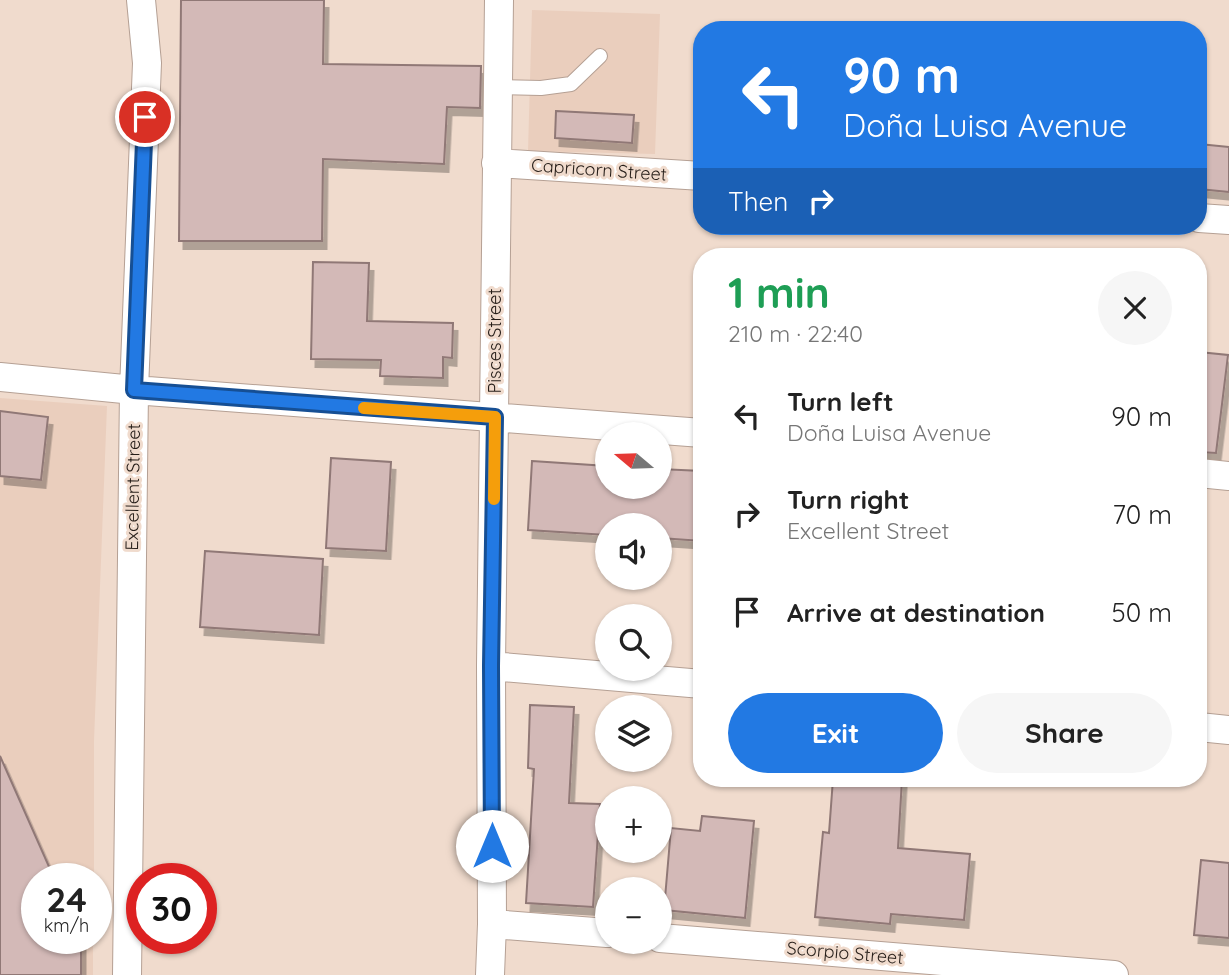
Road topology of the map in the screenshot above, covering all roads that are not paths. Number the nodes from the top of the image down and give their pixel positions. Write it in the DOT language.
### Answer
graph roads {
  1 [pos="141,0"];
  2 [pos="499,0"];
  3 [pos="600,56"];
  4 [pos="497,87"];
  5 [pos="496,163"];
  6 [pos="693,175"];
  7 [pos="1207,219"];
  8 [pos="1229,220"];
  9 [pos="0,377"];
  10 [pos="134,390"];
  11 [pos="495,417"];
  12 [pos="693,432"];
  13 [pos="1207,474"];
  14 [pos="1229,476"];
  15 [pos="491,666"];
  16 [pos="693,683"];
  17 [pos="1207,728"];
  18 [pos="1229,730"];
  19 [pos="492,924"];
  20 [pos="595,932"];
  21 [pos="672,939"];
  22 [pos="127,975"];
  23 [pos="490,975"];
  24 [pos="1114,975"];
  1 -- 10 [label="street, Excellent Street"];
  2 -- 4 [label="street, Pisces Street"];
  3 -- 4 [label="lane"];
  4 -- 5 [label="street, Pisces Street"];
  5 -- 6 [label="street, Capricorn Street"];
  5 -- 11 [label="street, Pisces Street"];
  7 -- 8 [label="street"];
  9 -- 10 [label="street"];
  10 -- 11 [label="street"];
  10 -- 22 [label="street, Excellent Street"];
  11 -- 12 [label="street"];
  11 -- 15 [label="street, Pisces Street"];
  13 -- 14 [label="street"];
  15 -- 16 [label="street"];
  15 -- 19 [label="street, Pisces Street"];
  17 -- 18 [label="street"];
  19 -- 20 [label="street"];
  19 -- 23 [label="street, Pisces Street"];
  21 -- 24 [label="street, Scorpio Street"];
}
